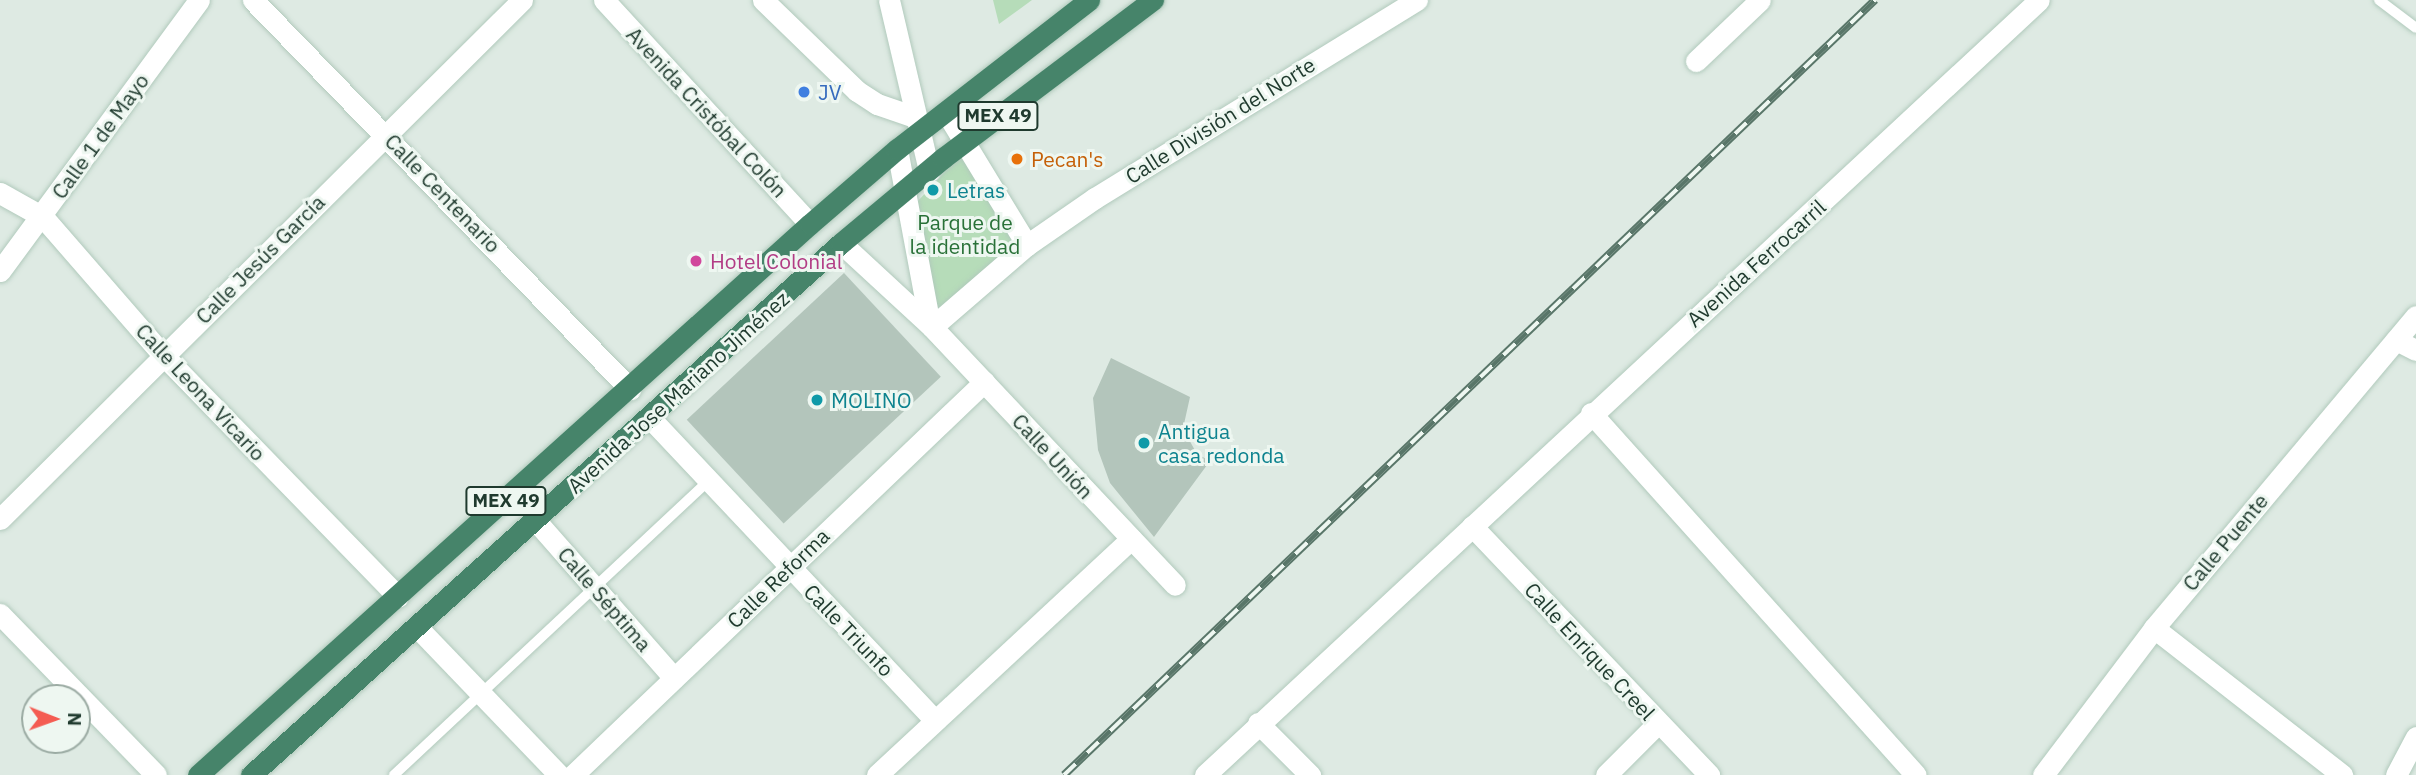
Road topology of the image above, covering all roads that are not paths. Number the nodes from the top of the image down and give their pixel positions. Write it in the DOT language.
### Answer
graph roads {
  1 [pos="198,0"];
  2 [pos="253,0"];
  3 [pos="522,0"];
  4 [pos="604,0"];
  5 [pos="763,0"];
  6 [pos="890,0"];
  7 [pos="1090,0"];
  8 [pos="1153,0"];
  9 [pos="1417,0"];
  10 [pos="1760,0"];
  11 [pos="2039,0"];
  12 [pos="2379,0"];
  13 [pos="2416,28"];
  14 [pos="1696,61"];
  15 [pos="946,112"];
  16 [pos="917,126"];
  17 [pos="385,133"];
  18 [pos="965,141"];
  19 [pos="897,149"];
  20 [pos="929,171"];
  21 [pos="904,190"];
  22 [pos="0,193"];
  23 [pos="43,217"];
  24 [pos="810,224"];
  25 [pos="841,243"];
  26 [pos="1027,245"];
  27 [pos="0,271"];
  28 [pos="2416,316"];
  29 [pos="931,326"];
  30 [pos="2396,340"];
  31 [pos="2416,351"];
  32 [pos="163,355"];
  33 [pos="984,382"];
  34 [pos="630,389"];
  35 [pos="1591,413"];
  36 [pos="651,419"];
  37 [pos="708,481"];
  38 [pos="0,519"];
  39 [pos="536,521"];
  40 [pos="1472,526"];
  41 [pos="1131,539"];
  42 [pos="789,568"];
  43 [pos="1175,585"];
  44 [pos="593,586"];
  45 [pos="398,597"];
  46 [pos="0,614"];
  47 [pos="418,628"];
  48 [pos="2154,628"];
  49 [pos="674,678"];
  50 [pos="480,695"];
  51 [pos="934,719"];
  52 [pos="1258,723"];
  53 [pos="1658,723"];
  54 [pos="2416,737"];
  55 [pos="156,775"];
  56 [pos="198,775"];
  57 [pos="251,775"];
  58 [pos="394,775"];
  59 [pos="559,775"];
  60 [pos="573,775"];
  61 [pos="877,775"];
  62 [pos="1205,775"];
  63 [pos="1310,775"];
  64 [pos="1606,775"];
  65 [pos="1709,775"];
  66 [pos="1916,775"];
  67 [pos="2043,775"];
  68 [pos="2342,775"];
  69 [pos="2396,775"];
  1 -- 23 [label="street, Calle 1 de Mayo"];
  2 -- 17 [label="street, Calle Centenario"];
  3 -- 17 [label="street, Calle Jesús García"];
  4 -- 24 [label="street, Avenida Cristóbal Colón"];
  5 -- 16 [label="street"];
  6 -- 16 [label="street"];
  7 -- 15 [label="highway, Avenida Jose Mariano Jiménez / MEX 49"];
  8 -- 18 [label="highway, Avenida Jose Mariano Jiménez / MEX 49"];
  9 -- 26 [label="street, Calle División del Norte"];
  10 -- 14 [label="street"];
  11 -- 35 [label="street, Avenida Ferrocarril"];
  12 -- 13 [label="lane"];
  15 -- 16 [label="highway, Avenida Jose Mariano Jiménez / MEX 49"];
  15 -- 18 [label="street"];
  16 -- 19 [label="highway, Avenida Jose Mariano Jiménez / MEX 49"];
  16 -- 20 [label="street"];
  17 -- 32 [label="street, Calle Jesús García"];
  17 -- 34 [label="street, Calle Centenario"];
  18 -- 20 [label="highway, Avenida Jose Mariano Jiménez / MEX 49"];
  18 -- 26 [label="street"];
  19 -- 21 [label="street"];
  19 -- 24 [label="highway, Avenida Jose Mariano Jiménez / MEX 49"];
  20 -- 21 [label="highway, Avenida Jose Mariano Jiménez / MEX 49"];
  21 -- 25 [label="highway, Avenida Jose Mariano Jiménez / MEX 49"];
  21 -- 29 [label="street"];
  22 -- 23 [label="street, Calle Leona Vicario"];
  23 -- 27 [label="street, Calle 1 de Mayo"];
  23 -- 32 [label="street, Calle Leona Vicario"];
  24 -- 34 [label="highway, Avenida Jose Mariano Jiménez / MEX 49"];
  25 -- 29 [label="street, Calle Unión"];
  25 -- 36 [label="highway, Avenida Jose Mariano Jiménez / MEX 49"];
  26 -- 29 [label="street"];
  28 -- 30 [label="street, Calle Puente"];
  29 -- 33 [label="street, Calle Unión"];
  30 -- 31 [label="street"];
  30 -- 48 [label="street, Calle Puente"];
  32 -- 38 [label="street, Calle Jesús García"];
  32 -- 45 [label="street, Calle Leona Vicario"];
  33 -- 41 [label="street, Calle Unión"];
  33 -- 42 [label="street, Calle Reforma"];
  34 -- 45 [label="highway, Avenida Jose Mariano Jiménez / MEX 49"];
  35 -- 40 [label="street, Avenida Ferrocarril"];
  35 -- 66 [label="street"];
  36 -- 37 [label="street, Calle Triunfo"];
  36 -- 39 [label="highway, Avenida Jose Mariano Jiménez / MEX 49"];
  37 -- 42 [label="street, Calle Triunfo"];
  37 -- 44 [label="lane"];
  39 -- 44 [label="street, Calle Séptima"];
  39 -- 47 [label="highway, Avenida Jose Mariano Jiménez / MEX 49"];
  40 -- 52 [label="street, Avenida Ferrocarril"];
  40 -- 53 [label="street, Calle Enrique Creel"];
  41 -- 43 [label="street, Calle Unión"];
  41 -- 51 [label="street"];
  42 -- 49 [label="street, Calle Reforma"];
  42 -- 51 [label="street, Calle Triunfo"];
  44 -- 49 [label="street, Calle Séptima"];
  44 -- 50 [label="lane"];
  45 -- 56 [label="highway, Avenida Jose Mariano Jiménez / MEX 49"];
  46 -- 55 [label="street"];
  47 -- 50 [label="street"];
  47 -- 57 [label="highway, Avenida Jose Mariano Jiménez / MEX 49"];
  48 -- 67 [label="street, Calle Puente"];
  48 -- 68 [label="street"];
  49 -- 60 [label="street, Calle Reforma"];
  50 -- 58 [label="lane"];
  50 -- 59 [label="street"];
  51 -- 61 [label="street"];
  52 -- 62 [label="street, Avenida Ferrocarril"];
  52 -- 63 [label="street"];
  53 -- 64 [label="street"];
  53 -- 65 [label="street, Calle Enrique Creel"];
  54 -- 69 [label="street"];
}
